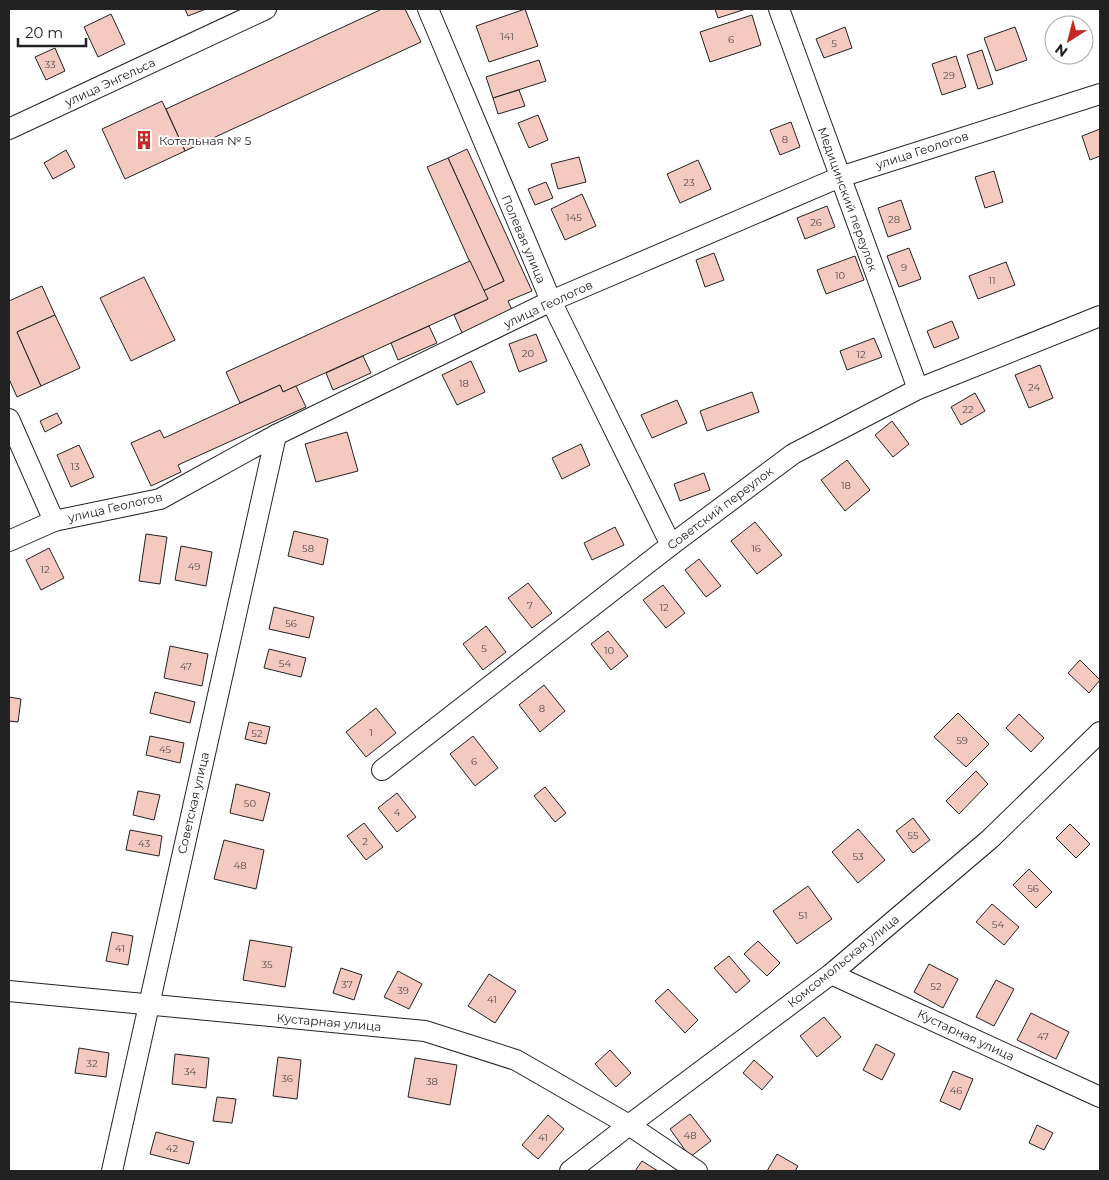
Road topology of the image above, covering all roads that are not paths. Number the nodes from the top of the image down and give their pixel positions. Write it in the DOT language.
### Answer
graph roads {
  1 [pos="266,9"];
  2 [pos="428,9"];
  3 [pos="779,9"];
  4 [pos="1100,94"];
  5 [pos="9,129"];
  6 [pos="840,176"];
  7 [pos="551,301"];
  8 [pos="1100,316"];
  9 [pos="918,389"];
  10 [pos="9,420"];
  11 [pos="276,435"];
  12 [pos="54,520"];
  13 [pos="9,541"];
  14 [pos="671,545"];
  15 [pos="1100,732"];
  16 [pos="382,770"];
  17 [pos="831,974"];
  18 [pos="9,991"];
  19 [pos="148,1006"];
  20 [pos="1100,1097"];
  21 [pos="629,1125"];
  22 [pos="112,1171"];
  23 [pos="570,1171"];
  24 [pos="697,1171"];
  1 -- 5 [label="street, улица Энгельса"];
  2 -- 7 [label="street, Полевая улица"];
  3 -- 6 [label="street, Медицинский переулок"];
  4 -- 6 [label="street, улица Геологов"];
  6 -- 7 [label="street, улица Геологов"];
  6 -- 9 [label="street, Медицинский переулок"];
  7 -- 11 [label="street, улица Геологов"];
  7 -- 14 [label="street, Полевая улица"];
  8 -- 9 [label="street, Советский переулок"];
  9 -- 14 [label="street, Советский переулок"];
  10 -- 12 [label="street"];
  11 -- 12 [label="street, улица Геологов"];
  11 -- 19 [label="street, Советская улица"];
  12 -- 13 [label="street, улица Геологов"];
  14 -- 16 [label="street, Советский переулок"];
  15 -- 17 [label="street, Комсомольская улица"];
  17 -- 20 [label="street, Кустарная улица"];
  17 -- 21 [label="street, Комсомольская улица"];
  18 -- 19 [label="street, Кустарная улица"];
  19 -- 21 [label="street, Кустарная улица"];
  19 -- 22 [label="street, Советская улица"];
  21 -- 23 [label="street, Комсомольская улица"];
  21 -- 24 [label="street, Кустарная улица"];
}
